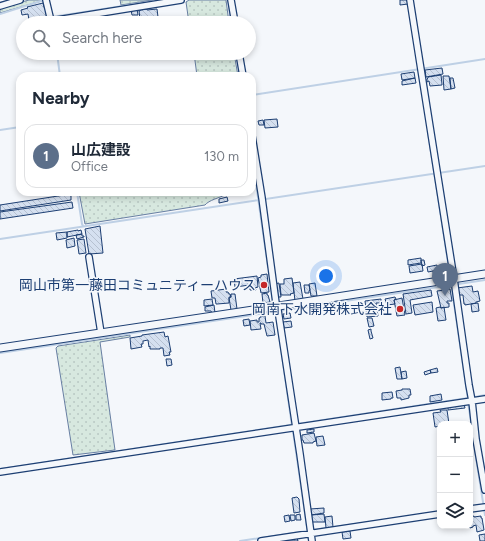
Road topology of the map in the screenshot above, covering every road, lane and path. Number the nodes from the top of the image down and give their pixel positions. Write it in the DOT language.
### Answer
graph roads {
  1 [pos="20,0"];
  2 [pos="46,0"];
  3 [pos="181,0"];
  4 [pos="231,0"];
  5 [pos="410,0"];
  6 [pos="0,6"];
  7 [pos="50,16"];
  8 [pos="82,16"];
  9 [pos="233,16"];
  10 [pos="240,60"];
  11 [pos="242,72"];
  12 [pos="256,162"];
  13 [pos="89,257"];
  14 [pos="485,274"];
  15 [pos="454,283"];
  16 [pos="278,310"];
  17 [pos="100,333"];
  18 [pos="0,348"];
  19 [pos="485,399"];
  20 [pos="469,401"];
  21 [pos="295,425"];
  22 [pos="0,472"];
  23 [pos="485,490"];
  24 [pos="484,507"];
  25 [pos="473,509"];
  26 [pos="437,514"];
  27 [pos="308,534"];
  28 [pos="261,541"];
  29 [pos="312,541"];
  1 -- 6 [label="street"];
  2 -- 7 [label="street"];
  3 -- 8 [label="street"];
  4 -- 9 [label="street"];
  5 -- 15 [label="street"];
  10 -- 11 [label="street"];
  12 -- 16 [label="street"];
  13 -- 17 [label="street"];
  14 -- 15 [label="street"];
  15 -- 16 [label="street"];
  15 -- 20 [label="street"];
  16 -- 17 [label="street"];
  16 -- 21 [label="street"];
  17 -- 18 [label="street"];
  19 -- 20 [label="street"];
  20 -- 21 [label="street"];
  20 -- 23 [label="street"];
  21 -- 22 [label="street"];
  21 -- 27 [label="street"];
  24 -- 25 [label="street"];
  26 -- 27 [label="street"];
  27 -- 28 [label="street"];
  27 -- 29 [label="street"];
}
